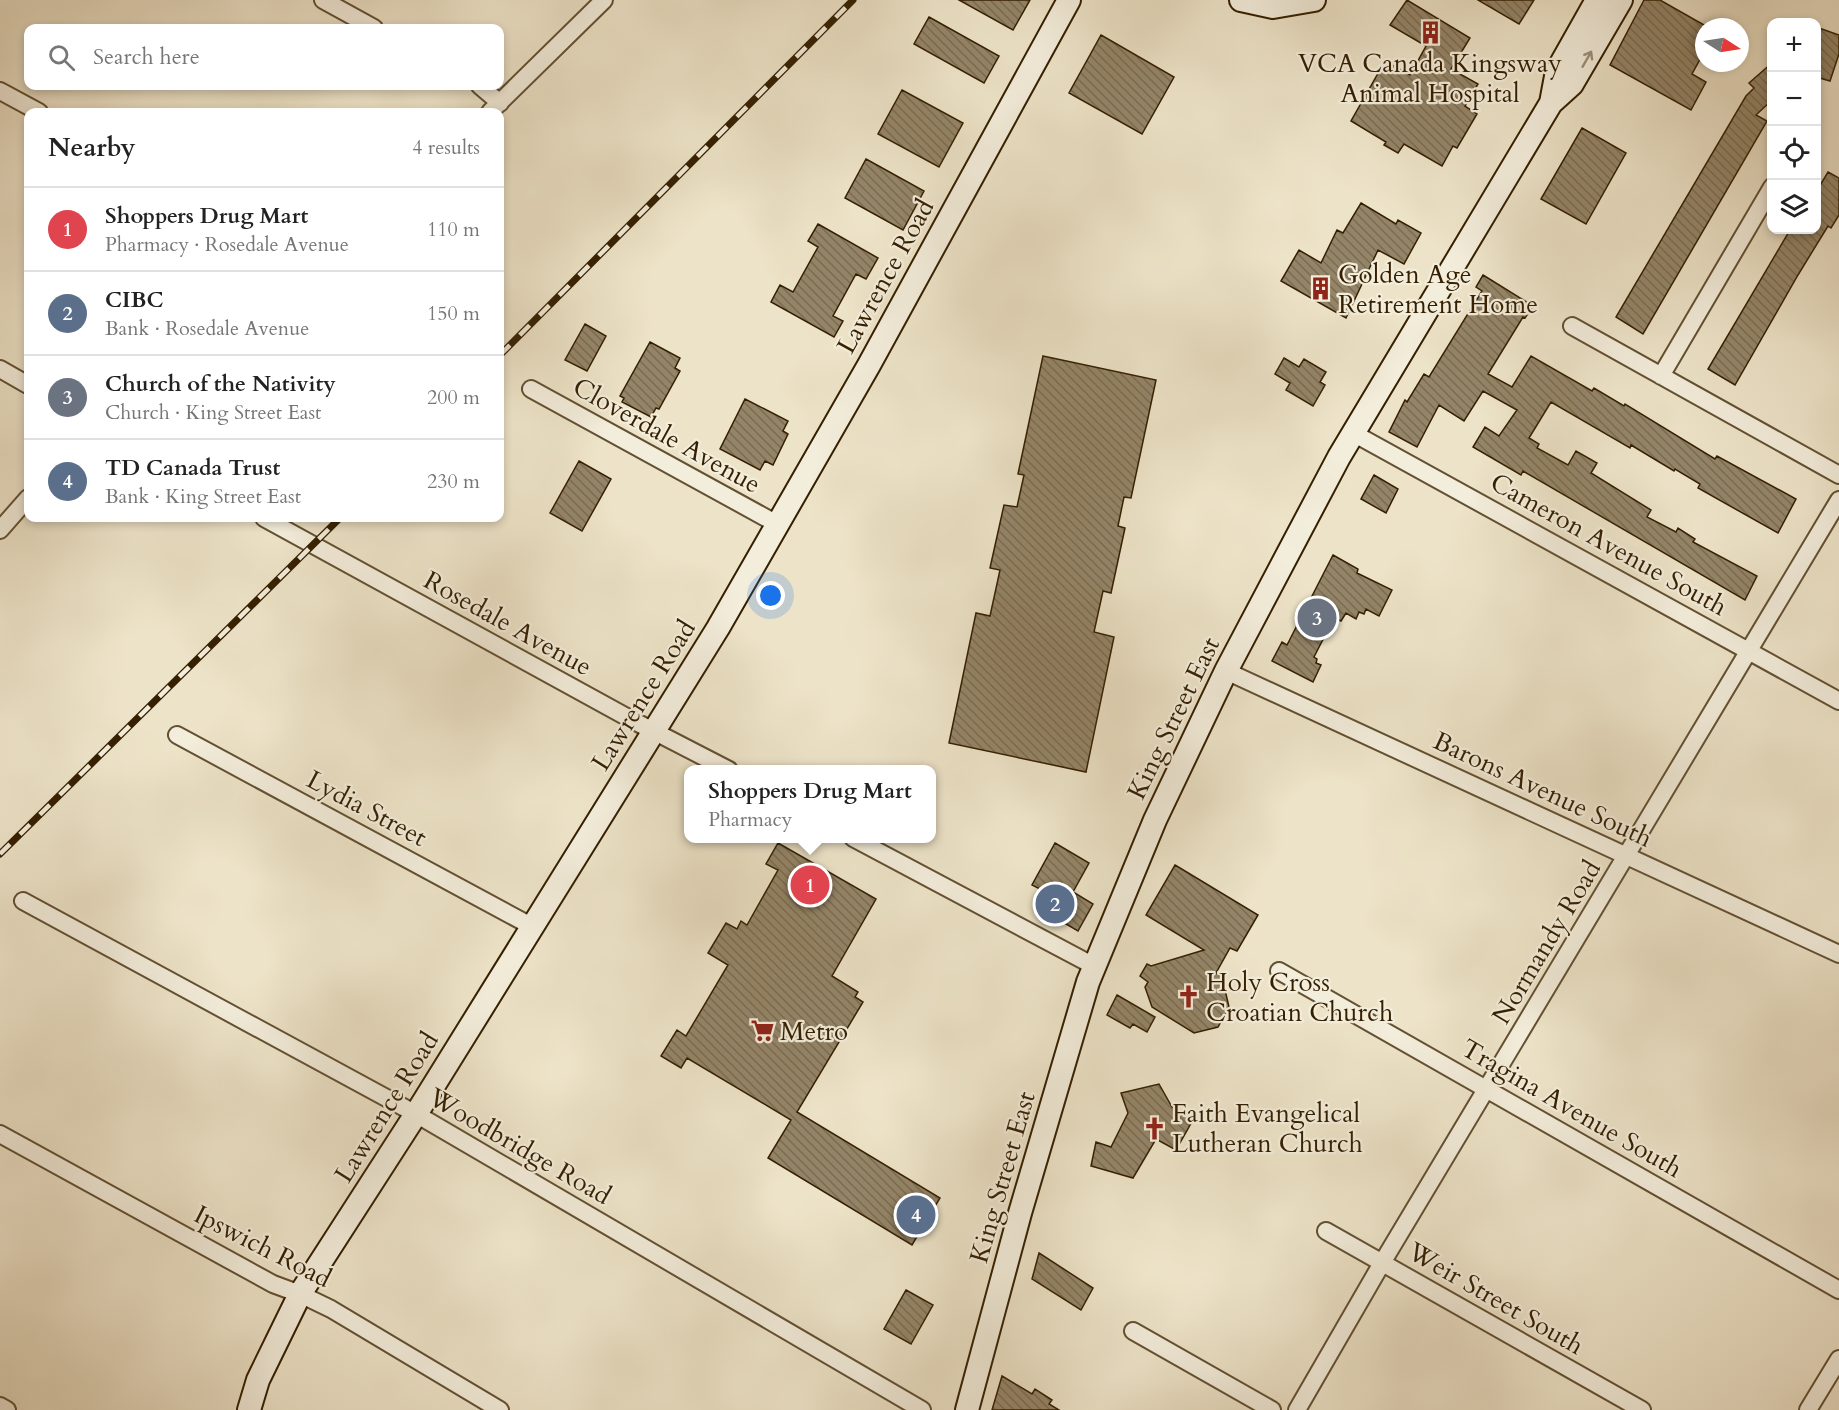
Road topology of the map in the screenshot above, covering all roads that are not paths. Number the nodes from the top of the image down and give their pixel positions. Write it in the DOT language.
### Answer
graph roads {
  1 [pos="323,0"];
  2 [pos="604,0"];
  3 [pos="1069,0"];
  4 [pos="1241,0"];
  5 [pos="1314,0"];
  6 [pos="1621,0"];
  7 [pos="1591,6"];
  8 [pos="367,24"];
  9 [pos="483,90"];
  10 [pos="0,91"];
  11 [pos="1551,104"];
  12 [pos="32,108"];
  13 [pos="495,108"];
  14 [pos="1767,195"];
  15 [pos="1572,326"];
  16 [pos="0,369"];
  17 [pos="1661,376"];
  18 [pos="24,383"];
  19 [pos="531,389"];
  20 [pos="1353,433"];
  21 [pos="1839,475"];
  22 [pos="1839,500"];
  23 [pos="24,503"];
  24 [pos="271,522"];
  25 [pos="778,525"];
  26 [pos="0,530"];
  27 [pos="1750,651"];
  28 [pos="1226,671"];
  29 [pos="1839,701"];
  30 [pos="654,732"];
  31 [pos="177,735"];
  32 [pos="719,765"];
  33 [pos="863,843"];
  34 [pos="1627,856"];
  35 [pos="23,901"];
  36 [pos="533,927"];
  37 [pos="1839,954"];
  38 [pos="1094,966"];
  39 [pos="1279,971"];
  40 [pos="1487,1088"];
  41 [pos="416,1114"];
  42 [pos="0,1134"];
  43 [pos="1326,1231"];
  44 [pos="1382,1263"];
  45 [pos="1839,1290"];
  46 [pos="300,1294"];
  47 [pos="1133,1331"];
  48 [pos="1839,1359"];
  49 [pos="0,1406"];
  50 [pos="7,1410"];
  51 [pos="249,1410"];
  52 [pos="500,1410"];
  53 [pos="922,1410"];
  54 [pos="967,1410"];
  55 [pos="1272,1410"];
  56 [pos="1297,1410"];
  57 [pos="1642,1410"];
  58 [pos="1808,1410"];
  1 -- 8 [label="street"];
  2 -- 13 [label="street"];
  3 -- 25 [label="main road, Lawrence Road"];
  4 -- 5 [label="main road"];
  11 -- 6 [label="main road, King Street East, one-way"];
  7 -- 11 [label="main road, King Street East"];
  9 -- 13 [label="street"];
  10 -- 12 [label="street"];
  11 -- 20 [label="main road, King Street East"];
  14 -- 17 [label="street"];
  15 -- 17 [label="street"];
  16 -- 18 [label="street"];
  17 -- 21 [label="street"];
  19 -- 25 [label="street, Cloverdale Avenue"];
  20 -- 27 [label="street, Cameron Avenue South"];
  20 -- 28 [label="main road, King Street East"];
  22 -- 27 [label="street, Normandy Road"];
  23 -- 26 [label="street"];
  24 -- 30 [label="street, Rosedale Avenue"];
  25 -- 30 [label="main road, Lawrence Road"];
  27 -- 29 [label="street, Cameron Avenue South"];
  27 -- 34 [label="street, Normandy Road"];
  28 -- 34 [label="street, Barons Avenue South"];
  28 -- 38 [label="main road, King Street East"];
  30 -- 32 [label="street, Rosedale Avenue"];
  30 -- 36 [label="main road, Lawrence Road"];
  31 -- 36 [label="street, Lydia Street"];
  33 -- 38 [label="street"];
  34 -- 37 [label="street, Barons Avenue South"];
  34 -- 40 [label="street, Normandy Road"];
  35 -- 41 [label="street, Woodbridge Road"];
  36 -- 41 [label="main road, Lawrence Road"];
  38 -- 54 [label="main road, King Street East"];
  39 -- 40 [label="street, Tragina Avenue South"];
  40 -- 44 [label="street, Normandy Road"];
  40 -- 45 [label="street, Tragina Avenue South"];
  41 -- 46 [label="main road, Lawrence Road"];
  41 -- 53 [label="street, Woodbridge Road"];
  42 -- 46 [label="street, Ipswich Road"];
  43 -- 44 [label="street, Weir Street South"];
  44 -- 56 [label="street, Normandy Road"];
  44 -- 57 [label="street, Weir Street South"];
  46 -- 51 [label="main road, Lawrence Road"];
  46 -- 52 [label="street, Ipswich Road"];
  47 -- 55 [label="street"];
  48 -- 58 [label="street"];
  49 -- 50 [label="street"];
}
